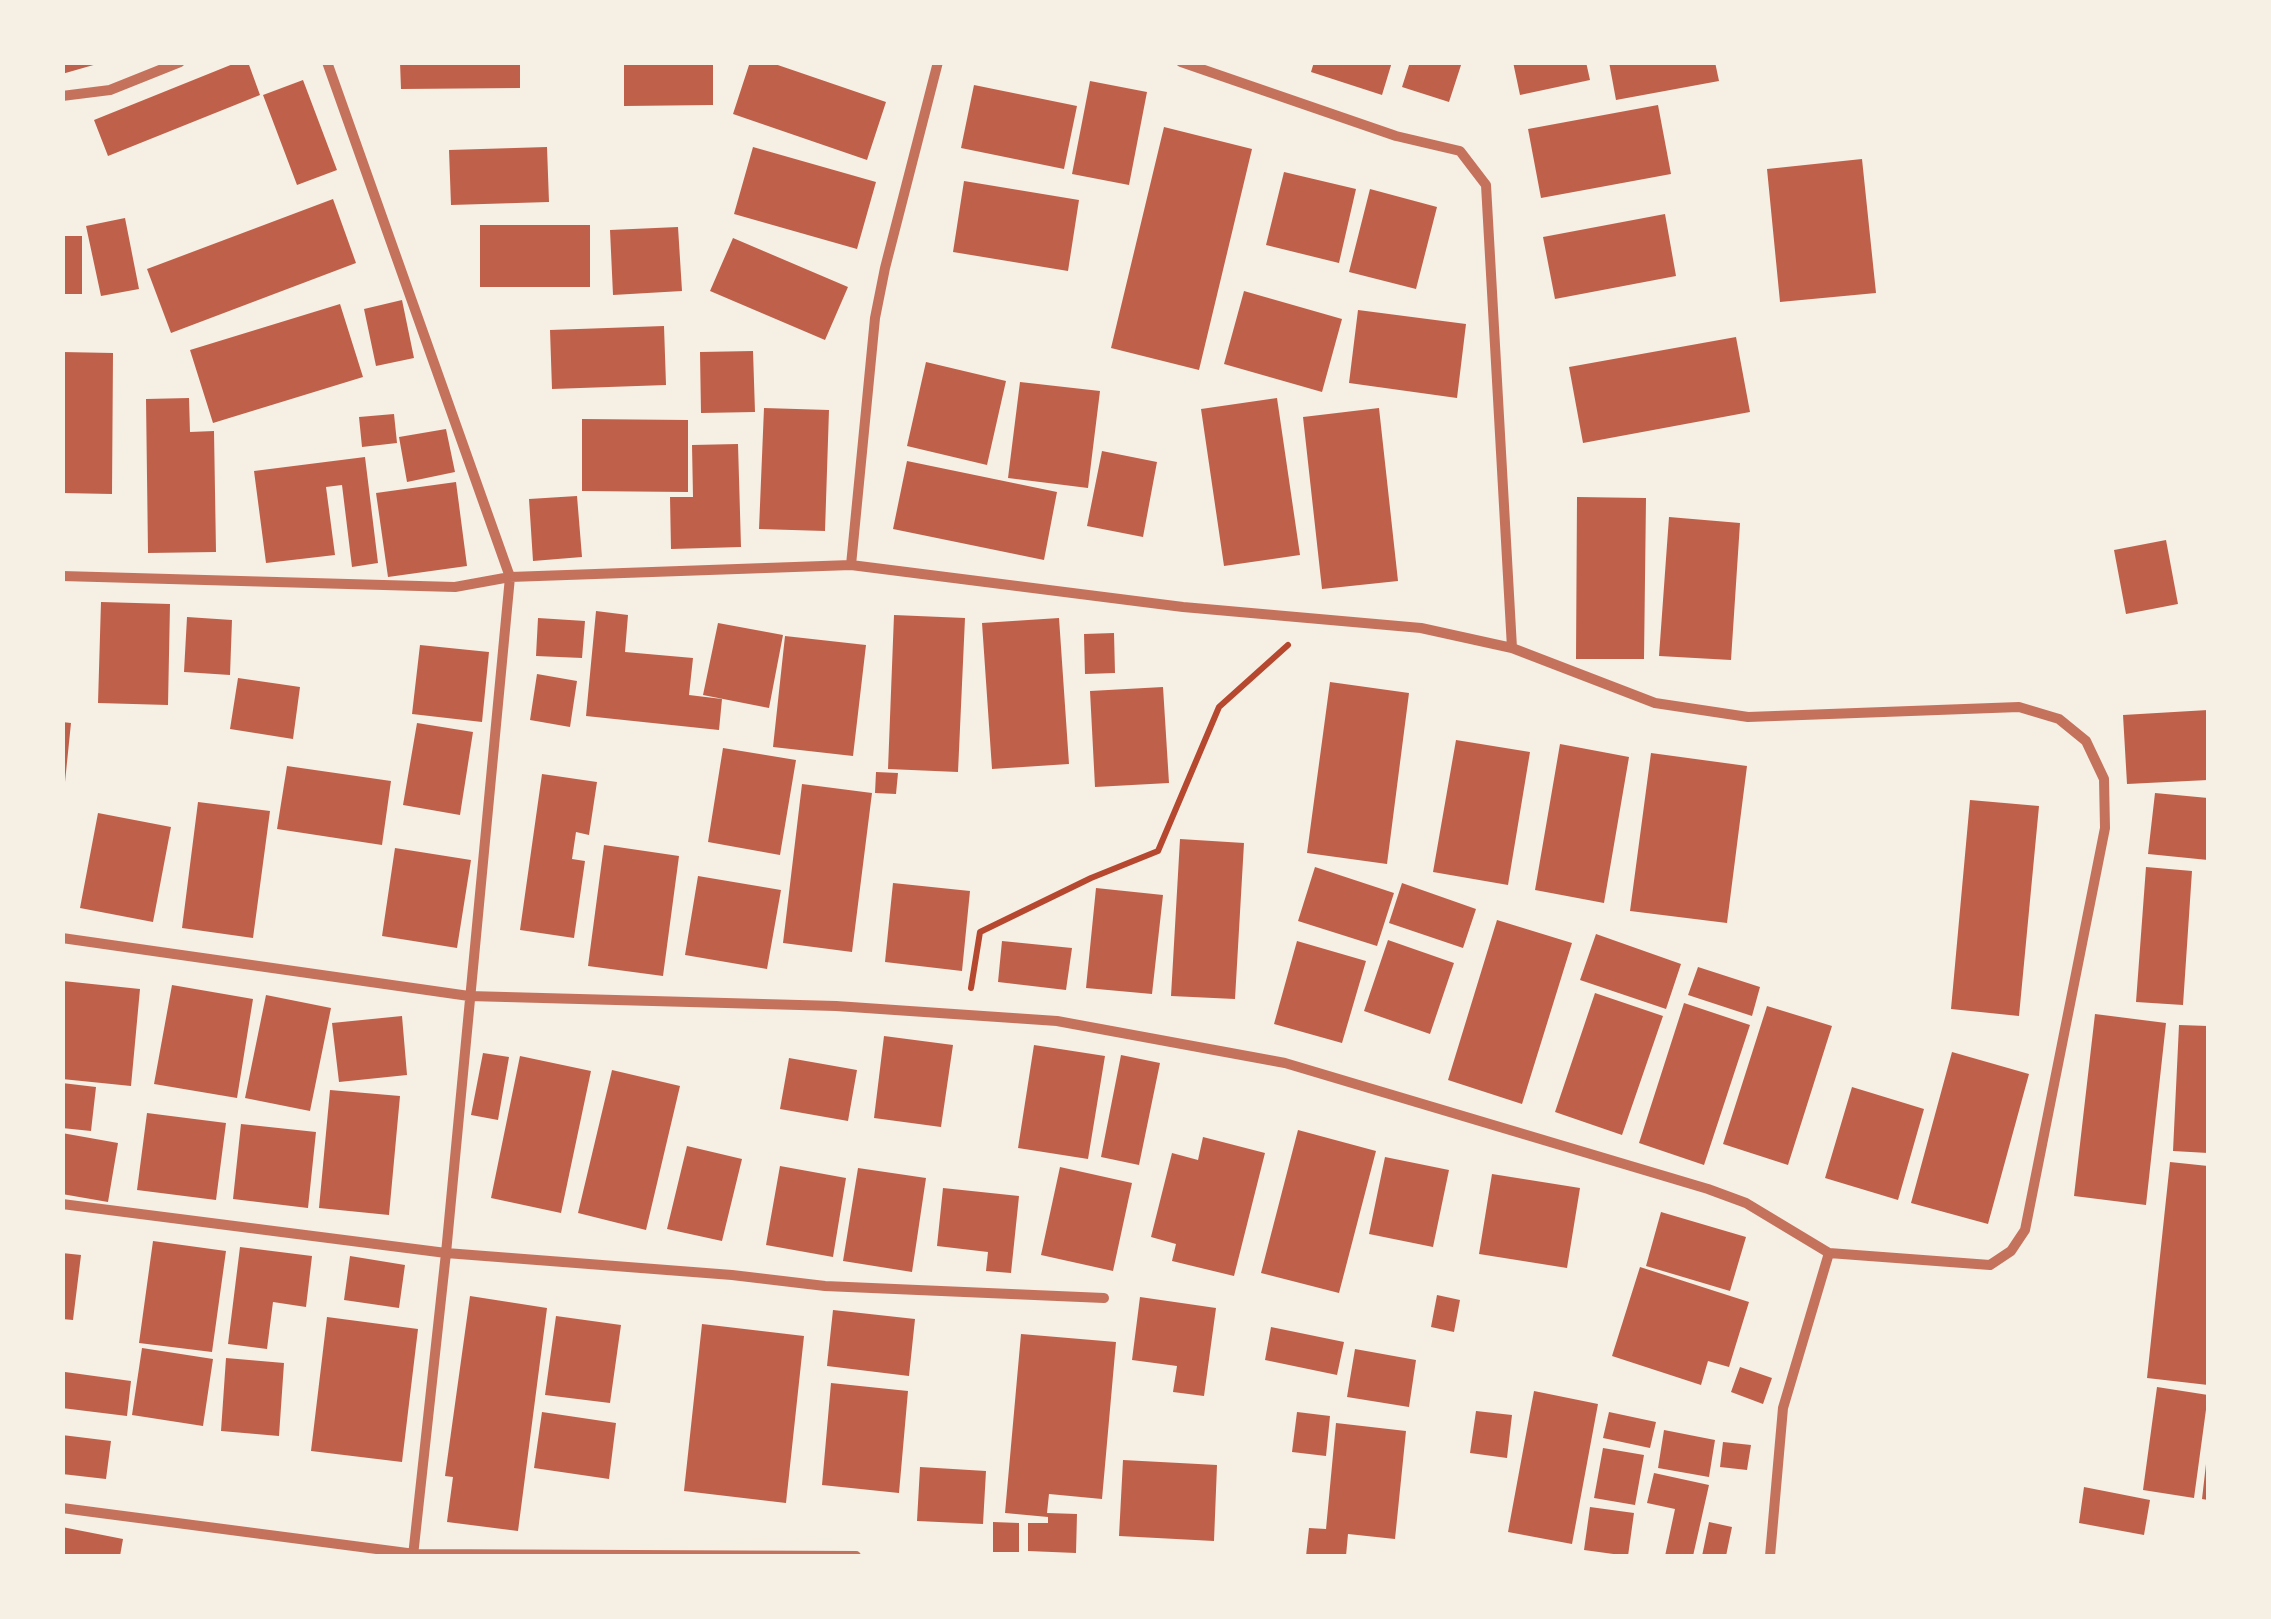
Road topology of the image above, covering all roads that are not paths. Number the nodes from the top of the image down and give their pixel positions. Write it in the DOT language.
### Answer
graph roads {
  1 [pos="180,62"];
  2 [pos="327,62"];
  3 [pos="938,62"];
  4 [pos="1181,62"];
  5 [pos="62,96"];
  6 [pos="851,565"];
  7 [pos="62,576"];
  8 [pos="510,578"];
  9 [pos="1512,648"];
  10 [pos="62,938"];
  11 [pos="469,996"];
  12 [pos="62,1204"];
  13 [pos="446,1253"];
  14 [pos="1829,1253"];
  15 [pos="1104,1298"];
  16 [pos="62,1508"];
  17 [pos="414,1555"];
  18 [pos="856,1556"];
  19 [pos="1770,1556"];
  1 -- 5 [label="street"];
  2 -- 8 [label="street"];
  3 -- 6 [label="street"];
  4 -- 9 [label="street"];
  6 -- 8 [label="street"];
  6 -- 9 [label="street"];
  7 -- 8 [label="street"];
  8 -- 11 [label="street"];
  9 -- 14 [label="street"];
  10 -- 11 [label="street"];
  11 -- 13 [label="street"];
  11 -- 14 [label="street"];
  12 -- 13 [label="street"];
  13 -- 15 [label="street"];
  13 -- 17 [label="street"];
  14 -- 19 [label="street"];
  16 -- 17 [label="street"];
  17 -- 18 [label="street"];
}
